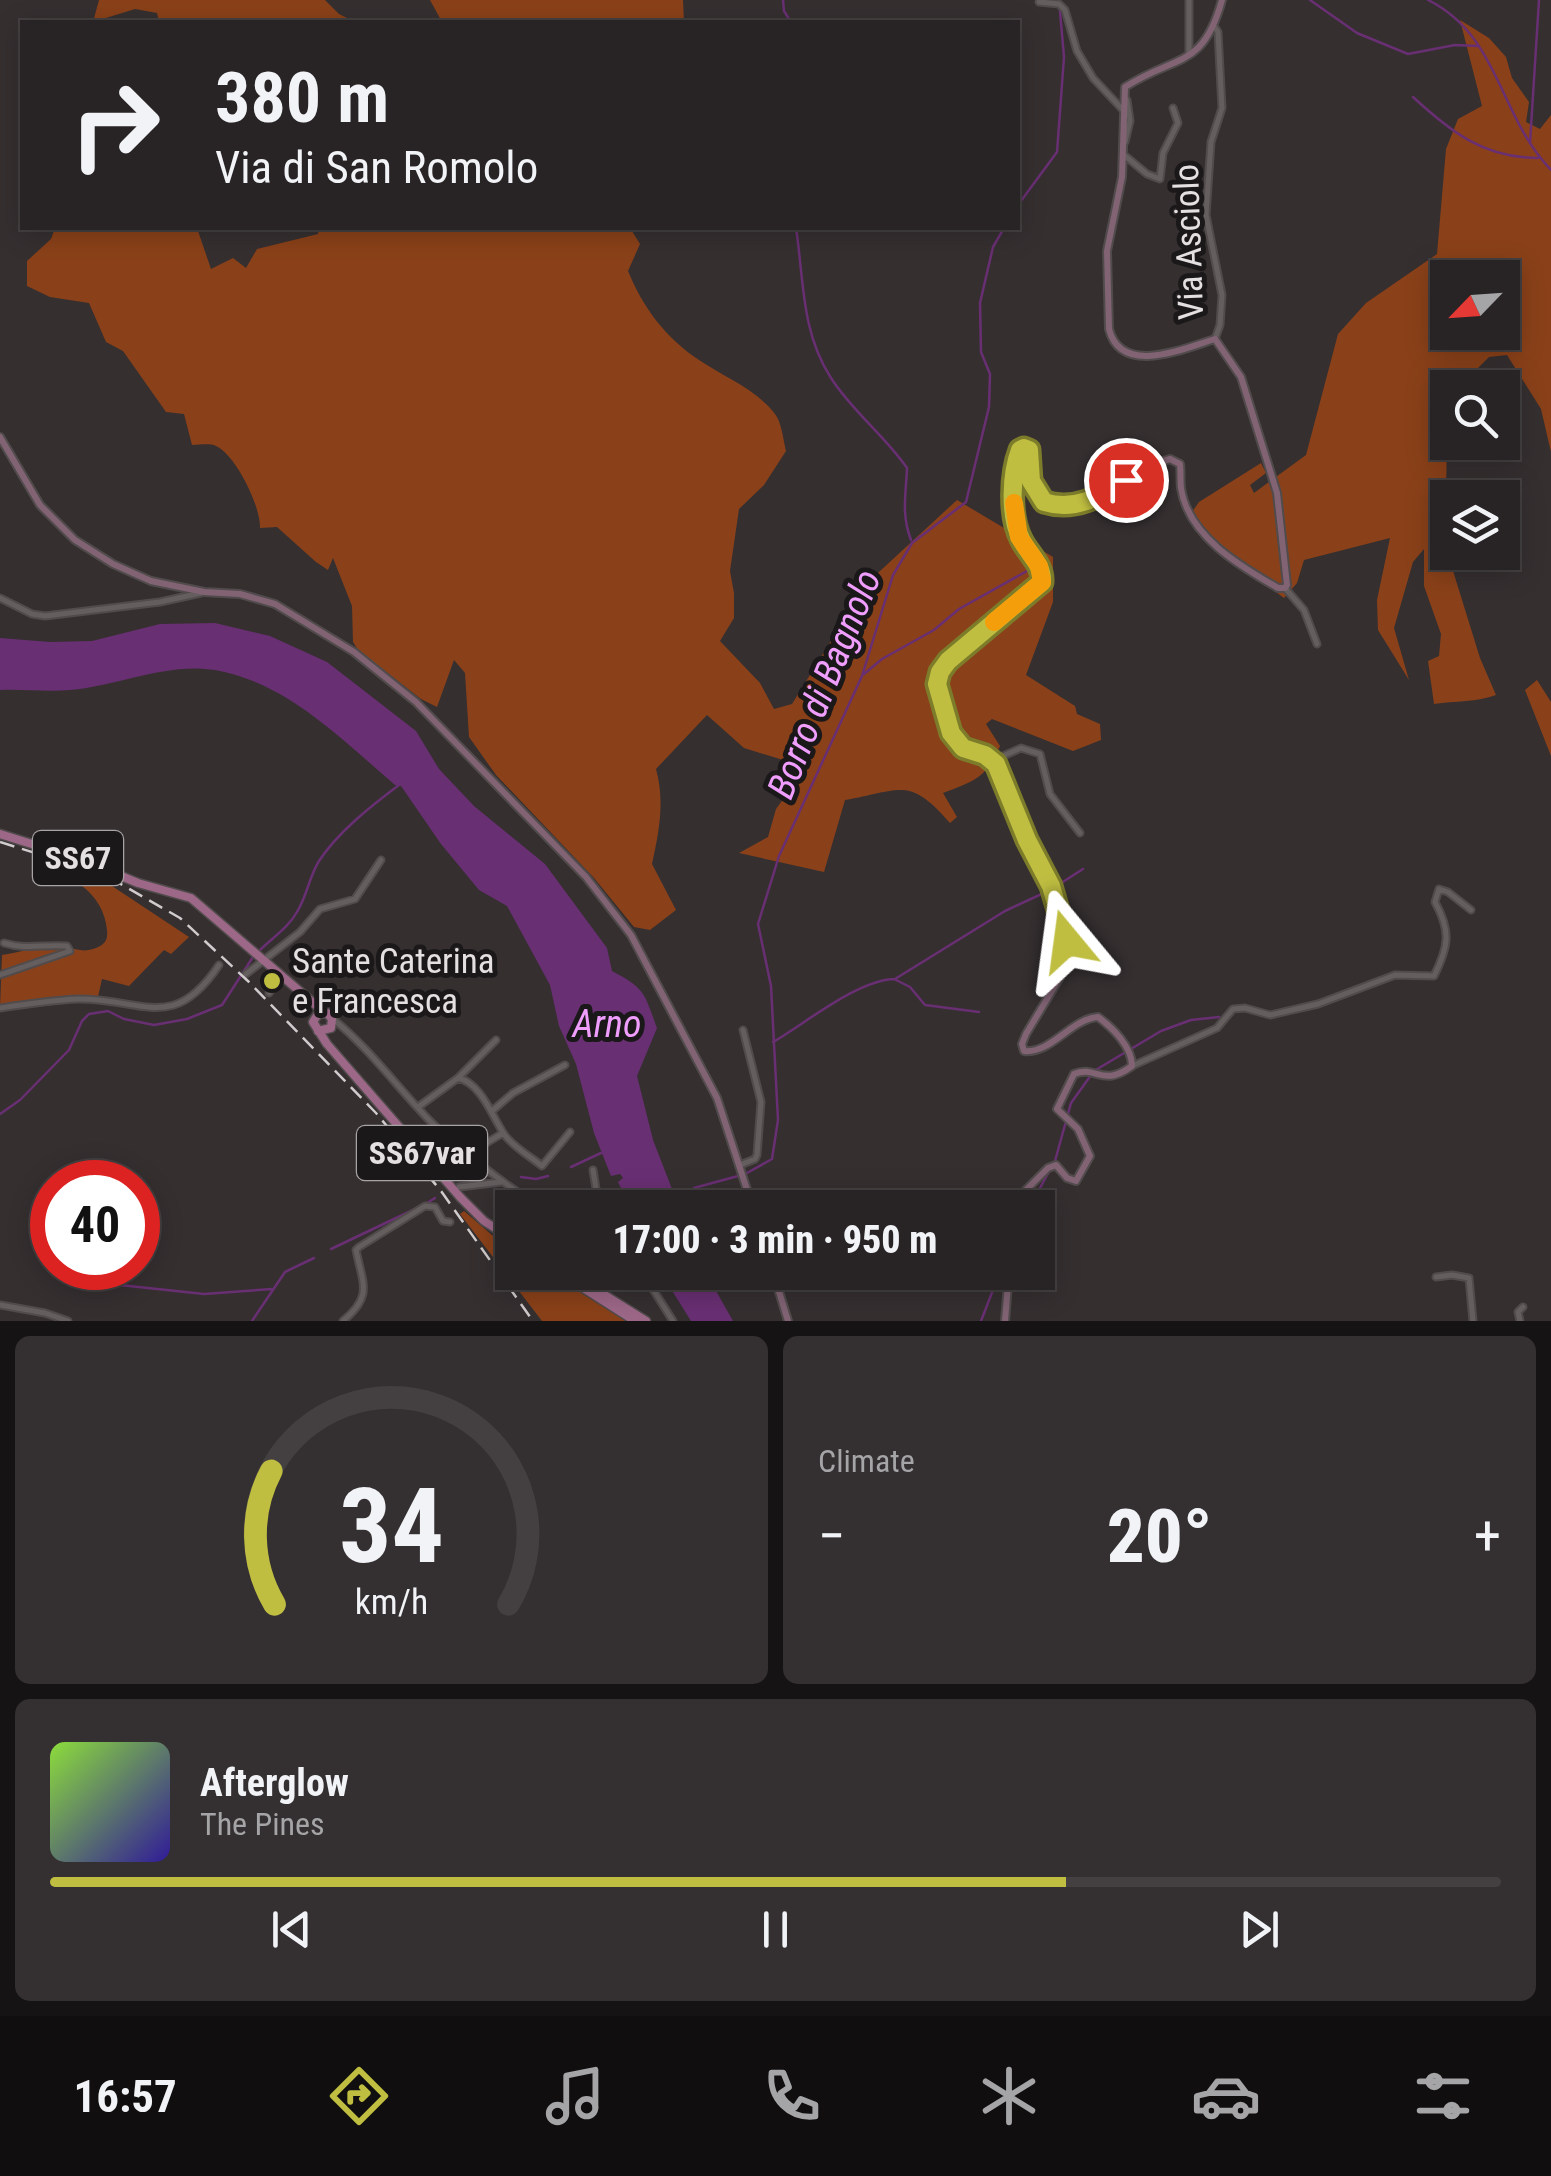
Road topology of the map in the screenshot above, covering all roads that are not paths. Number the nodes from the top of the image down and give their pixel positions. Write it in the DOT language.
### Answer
graph roads {
  1 [pos="1189,0"];
  2 [pos="1222,0"];
  3 [pos="1039,2"];
  4 [pos="1214,26"];
  5 [pos="1188,55"];
  6 [pos="1124,94"];
  7 [pos="1174,108"];
  8 [pos="1123,110"];
  9 [pos="1124,145"];
  10 [pos="1124,155"];
  11 [pos="1215,340"];
  12 [pos="0,436"];
  13 [pos="1285,588"];
  14 [pos="204,592"];
  15 [pos="0,598"];
  16 [pos="1317,644"];
  17 [pos="994,760"];
  18 [pos="0,834"];
  19 [pos="1080,834"];
  20 [pos="381,860"];
  21 [pos="1471,910"];
  22 [pos="4,944"];
  23 [pos="262,962"];
  24 [pos="218,965"];
  25 [pos="279,972"];
  26 [pos="246,974"];
  27 [pos="0,975"];
  28 [pos="269,993"];
  29 [pos="310,999"];
  30 [pos="0,1008"];
  31 [pos="328,1015"];
  32 [pos="314,1018"];
  33 [pos="344,1027"];
  34 [pos="330,1029"];
  35 [pos="743,1030"];
  36 [pos="318,1031"];
  37 [pos="496,1040"];
  38 [pos="333,1052"];
  39 [pos="565,1066"];
  40 [pos="1132,1066"];
  41 [pos="458,1078"];
  42 [pos="404,1090"];
  43 [pos="429,1098"];
  44 [pos="418,1108"];
  45 [pos="492,1111"];
  46 [pos="570,1132"];
  47 [pos="503,1133"];
  48 [pos="468,1154"];
  49 [pos="740,1166"];
  50 [pos="593,1170"];
  51 [pos="502,1182"];
  52 [pos="459,1186"];
  53 [pos="514,1190"];
  54 [pos="596,1190"];
  55 [pos="747,1190"];
  56 [pos="1026,1190"];
  57 [pos="450,1222"];
  58 [pos="495,1227"];
  59 [pos="1436,1277"];
  60 [pos="586,1290"];
  61 [pos="597,1290"];
  62 [pos="654,1290"];
  63 [pos="779,1290"];
  64 [pos="1008,1290"];
  65 [pos="664,1304"];
  66 [pos="0,1306"];
  67 [pos="1523,1307"];
  68 [pos="68,1321"];
  69 [pos="343,1321"];
  70 [pos="635,1321"];
  71 [pos="646,1321"];
  72 [pos="664,1321"];
  73 [pos="673,1321"];
  74 [pos="788,1321"];
  75 [pos="1005,1321"];
  76 [pos="1472,1321"];
  77 [pos="1520,1321"];
  1 -- 5 [label="street"];
  2 -- 4 [label="street"];
  3 -- 8 [label="street"];
  4 -- 5 [label="street"];
  4 -- 11 [label="street, Via Asciolo"];
  5 -- 6 [label="street"];
  6 -- 8 [label="street"];
  6 -- 9 [label="street"];
  7 -- 10 [label="street, Via Asciolo"];
  8 -- 9 [label="street"];
  9 -- 10 [label="street"];
  10 -- 11 [label="street"];
  11 -- 13 [label="street"];
  12 -- 14 [label="street"];
  13 -- 16 [label="street"];
  13 -- 17 [label="street"];
  14 -- 15 [label="street"];
  14 -- 49 [label="street"];
  17 -- 19 [label="street"];
  17 -- 40 [label="street"];
  18 -- 23 [label="main road, SS67"];
  20 -- 23 [label="street"];
  21 -- 40 [label="street"];
  22 -- 27 [label="street"];
  23 -- 25 [label="main road, SS67"];
  23 -- 26 [label="street"];
  24 -- 30 [label="street"];
  25 -- 28 [label="street"];
  25 -- 29 [label="main road, SS67"];
  29 -- 31 [label="main road, SS67"];
  29 -- 32 [label="main road"];
  31 -- 32 [label="main road"];
  31 -- 33 [label="street"];
  31 -- 34 [label="main road"];
  32 -- 36 [label="main road"];
  33 -- 34 [label="street"];
  33 -- 42 [label="street"];
  34 -- 36 [label="main road"];
  34 -- 38 [label="main road"];
  35 -- 49 [label="street"];
  36 -- 38 [label="main road, SS67var"];
  37 -- 41 [label="street"];
  38 -- 58 [label="main road, SS67var"];
  39 -- 45 [label="street"];
  40 -- 56 [label="street"];
  41 -- 43 [label="street"];
  41 -- 45 [label="street"];
  42 -- 43 [label="street"];
  42 -- 44 [label="street"];
  43 -- 44 [label="street"];
  44 -- 48 [label="street"];
  45 -- 47 [label="street"];
  46 -- 47 [label="street"];
  47 -- 48 [label="street"];
  48 -- 51 [label="street"];
  49 -- 55 [label="street"];
  50 -- 54 [label="street"];
  51 -- 52 [label="street"];
  51 -- 53 [label="street"];
  57 -- 69 [label="street"];
  59 -- 76 [label="street"];
  60 -- 70 [label="main road"];
  61 -- 71 [label="main road"];
  62 -- 65 [label="street"];
  63 -- 74 [label="street"];
  64 -- 75 [label="street"];
  65 -- 72 [label="street"];
  65 -- 73 [label="street"];
  66 -- 68 [label="street"];
  67 -- 77 [label="street"];
}
